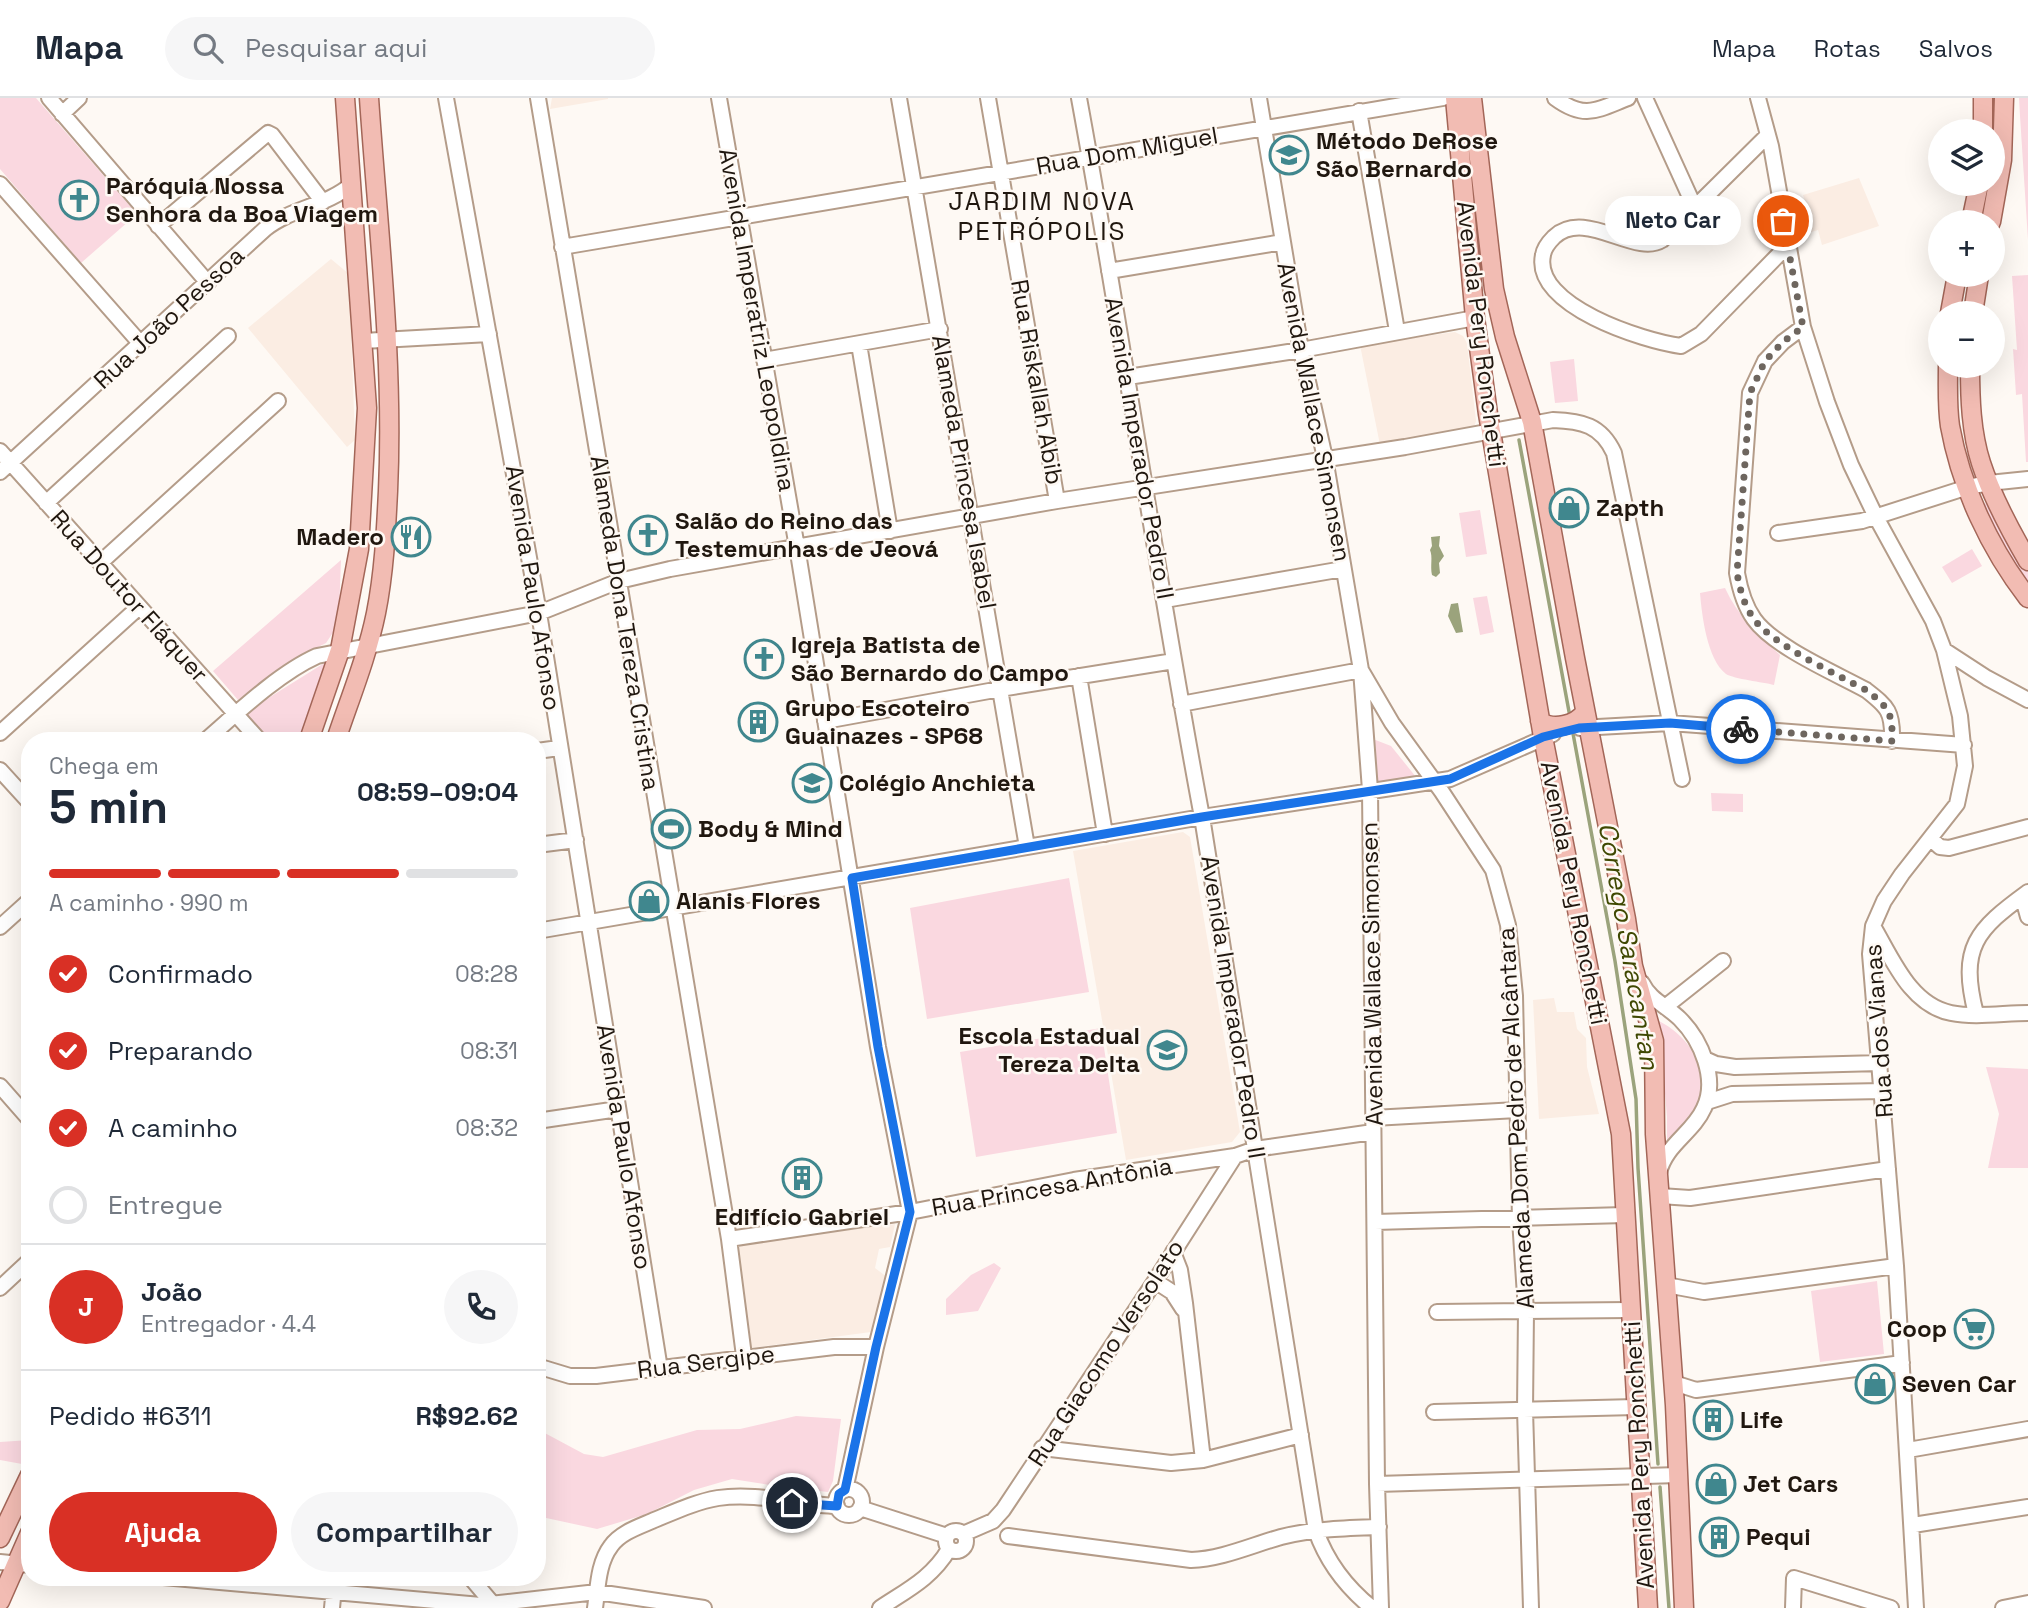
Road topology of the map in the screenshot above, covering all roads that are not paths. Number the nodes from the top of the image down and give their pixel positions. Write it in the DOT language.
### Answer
graph roads {
  1 [pos="48,98"];
  2 [pos="79,98"];
  3 [pos="345,98"];
  4 [pos="369,98"];
  5 [pos="446,98"];
  6 [pos="538,98"];
  7 [pos="719,98"];
  8 [pos="900,98"];
  9 [pos="988,98"];
  10 [pos="1079,98"];
  11 [pos="1259,98"];
  12 [pos="1443,98"];
  13 [pos="1455,98"];
  14 [pos="1472,98"];
  15 [pos="1555,98"];
  16 [pos="1628,98"];
  17 [pos="1645,98"];
  18 [pos="1758,98"];
  19 [pos="1983,98"];
  20 [pos="2004,98"];
  21 [pos="1359,111"];
  22 [pos="62,114"];
  23 [pos="1983,119"];
  24 [pos="1264,127"];
  25 [pos="1768,135"];
  26 [pos="1090,158"];
  27 [pos="1001,173"];
  28 [pos="0,184"];
  29 [pos="352,184"];
  30 [pos="914,187"];
  31 [pos="323,202"];
  32 [pos="1695,208"];
  33 [pos="1993,210"];
  34 [pos="740,217"];
  35 [pos="158,226"];
  36 [pos="1283,242"];
  37 [pos="1787,246"];
  38 [pos="562,247"];
  39 [pos="1109,271"];
  40 [pos="208,283"];
  41 [pos="1475,318"];
  42 [pos="1803,327"];
  43 [pos="940,329"];
  44 [pos="1397,331"];
  45 [pos="489,334"];
  46 [pos="228,335"];
  47 [pos="387,340"];
  48 [pos="363,341"];
  49 [pos="141,344"];
  50 [pos="859,344"];
  51 [pos="1301,350"];
  52 [pos="764,360"];
  53 [pos="1128,377"];
  54 [pos="1948,378"];
  55 [pos="1969,378"];
  56 [pos="278,401"];
  57 [pos="1532,422"];
  58 [pos="1492,432"];
  59 [pos="0,452"];
  60 [pos="1325,458"];
  61 [pos="5,468"];
  62 [pos="2028,479"];
  63 [pos="1989,483"];
  64 [pos="1968,487"];
  65 [pos="1147,488"];
  66 [pos="1057,501"];
  67 [pos="46,503"];
  68 [pos="972,517"];
  69 [pos="1876,517"];
  70 [pos="890,531"];
  71 [pos="1778,533"];
  72 [pos="795,546"];
  73 [pos="2028,561"];
  74 [pos="100,563"];
  75 [pos="1343,569"];
  76 [pos="619,581"];
  77 [pos="2028,598"];
  78 [pos="1165,600"];
  79 [pos="139,607"];
  80 [pos="539,613"];
  81 [pos="368,645"];
  82 [pos="340,650"];
  83 [pos="1944,650"];
  84 [pos="1174,661"];
  85 [pos="1361,670"];
  86 [pos="1079,676"];
  87 [pos="1000,689"];
  88 [pos="2028,700"];
  89 [pos="1181,704"];
  90 [pos="235,714"];
  91 [pos="825,721"];
  92 [pos="1582,722"];
  93 [pos="1670,723"];
  94 [pos="1548,729"];
  95 [pos="215,732"];
  96 [pos="252,732"];
  97 [pos="312,732"];
  98 [pos="339,732"];
  99 [pos="0,733"];
  100 [pos="1892,741"];
  101 [pos="1964,745"];
  102 [pos="559,748"];
  103 [pos="546,750"];
  104 [pos="0,770"];
  105 [pos="1682,779"];
  106 [pos="1435,782"];
  107 [pos="1370,790"];
  108 [pos="21,793"];
  109 [pos="1202,817"];
  110 [pos="2028,827"];
  111 [pos="1105,834"];
  112 [pos="1931,839"];
  113 [pos="576,840"];
  114 [pos="546,844"];
  115 [pos="1027,847"];
  116 [pos="852,878"];
  117 [pos="2028,893"];
  118 [pos="21,908"];
  119 [pos="673,909"];
  120 [pos="2028,917"];
  121 [pos="1626,919"];
  122 [pos="590,924"];
  123 [pos="1873,926"];
  124 [pos="0,927"];
  125 [pos="546,930"];
  126 [pos="1723,961"];
  127 [pos="1665,1007"];
  128 [pos="2028,1013"];
  129 [pos="1976,1014"];
  130 [pos="1705,1059"];
  131 [pos="1880,1063"];
  132 [pos="0,1086"];
  133 [pos="1882,1091"];
  134 [pos="1707,1102"];
  135 [pos="618,1109"];
  136 [pos="21,1110"];
  137 [pos="1517,1110"];
  138 [pos="546,1120"];
  139 [pos="1373,1125"];
  140 [pos="1255,1149"];
  141 [pos="1235,1156"];
  142 [pos="1199,1161"];
  143 [pos="1888,1169"];
  144 [pos="1217,1183"];
  145 [pos="1659,1189"];
  146 [pos="910,1212"];
  147 [pos="1625,1215"];
  148 [pos="1520,1219"];
  149 [pos="1375,1222"];
  150 [pos="729,1239"];
  151 [pos="1173,1252"];
  152 [pos="1896,1266"];
  153 [pos="21,1268"];
  154 [pos="1155,1281"];
  155 [pos="1667,1284"];
  156 [pos="0,1288"];
  157 [pos="1630,1310"];
  158 [pos="1526,1311"];
  159 [pos="1437,1312"];
  160 [pos="1187,1321"];
  161 [pos="876,1347"];
  162 [pos="744,1356"];
  163 [pos="1902,1363"];
  164 [pos="660,1368"];
  165 [pos="546,1370"];
  166 [pos="1674,1383"];
  167 [pos="1636,1407"];
  168 [pos="1525,1410"];
  169 [pos="1434,1412"];
  170 [pos="2028,1429"];
  171 [pos="1301,1435"];
  172 [pos="1042,1448"];
  173 [pos="1908,1450"];
  174 [pos="1203,1460"];
  175 [pos="1659,1476"];
  176 [pos="1527,1479"];
  177 [pos="1377,1484"];
  178 [pos="845,1490"];
  179 [pos="21,1494"];
  180 [pos="837,1506"];
  181 [pos="2028,1507"];
  182 [pos="860,1508"];
  183 [pos="1913,1525"];
  184 [pos="1379,1527"];
  185 [pos="1315,1531"];
  186 [pos="1008,1536"];
  187 [pos="0,1538"];
  188 [pos="948,1542"];
  189 [pos="15,1564"];
  190 [pos="334,1586"];
  191 [pos="347,1586"];
  192 [pos="478,1586"];
  193 [pos="597,1592"];
  194 [pos="0,1601"];
  195 [pos="2028,1603"];
  196 [pos="493,1604"];
  197 [pos="332,1608"];
  198 [pos="595,1608"];
  199 [pos="704,1608"];
  200 [pos="880,1608"];
  201 [pos="1372,1608"];
  202 [pos="1381,1608"];
  203 [pos="1531,1608"];
  204 [pos="1648,1608"];
  205 [pos="1684,1608"];
  206 [pos="1793,1608"];
  207 [pos="1891,1608"];
  208 [pos="1916,1608"];
  209 [pos="2003,1608"];
  1 -- 22 [label="street"];
  2 -- 22 [label="street"];
  3 -- 29 [label="main road"];
  4 -- 47 [label="main road"];
  5 -- 45 [label="street, Avenida Paulo Afonso"];
  6 -- 38 [label="street, Alameda Dona Tereza Cristina"];
  7 -- 34 [label="street, Avenida Imperatriz Leopoldina"];
  8 -- 30 [label="street, Alameda Princesa Isabel"];
  9 -- 27 [label="street, Rua Riskallah Abib"];
  10 -- 26 [label="street, Avenida Imperador Pedro II"];
  11 -- 24 [label="street, Avenida Wallace Simonsen"];
  12 -- 21 [label="street, Rua Dom Miguel"];
  13 -- 41 [label="main road, Avenida Pery Ronchetti"];
  14 -- 57 [label="main road, Avenida Pery Ronchetti"];
  15 -- 16 [label="street"];
  17 -- 32 [label="street"];
  18 -- 25 [label="street, Rua dos Vianas"];
  19 -- 23 [label="main road"];
  20 -- 33 [label="main road"];
  21 -- 24 [label="street, Rua Dom Miguel"];
  21 -- 44 [label="street"];
  22 -- 35 [label="street"];
  24 -- 26 [label="street, Rua Dom Miguel"];
  24 -- 36 [label="street, Avenida Wallace Simonsen"];
  25 -- 32 [label="street"];
  25 -- 37 [label="street, Rua dos Vianas"];
  26 -- 27 [label="street, Rua Dom Miguel"];
  26 -- 39 [label="street, Avenida Imperador Pedro II"];
  27 -- 30 [label="street, Rua Dom Miguel"];
  27 -- 66 [label="street, Rua Riskallah Abib"];
  28 -- 49 [label="street"];
  29 -- 31 [label="street, Rua João Pessoa"];
  29 -- 48 [label="main road"];
  30 -- 34 [label="street, Rua Dom Miguel"];
  30 -- 43 [label="street, Alameda Princesa Isabel"];
  31 -- 35 [label="street"];
  31 -- 40 [label="street, Rua João Pessoa"];
  32 -- 37 [label="street"];
  34 -- 38 [label="street, Rua Dom Miguel"];
  34 -- 52 [label="street, Avenida Imperatriz Leopoldina"];
  35 -- 40 [label="street"];
  36 -- 39 [label="street"];
  36 -- 51 [label="street, Avenida Wallace Simonsen"];
  37 -- 42 [label="street, Rua dos Vianas"];
  38 -- 76 [label="street, Alameda Dona Tereza Cristina"];
  39 -- 53 [label="street, Avenida Imperador Pedro II"];
  40 -- 49 [label="street, Rua João Pessoa"];
  41 -- 44 [label="street"];
  41 -- 58 [label="main road, Avenida Pery Ronchetti"];
  42 -- 69 [label="street, Rua dos Vianas"];
  42 -- 100 [label="street"];
  43 -- 50 [label="street"];
  43 -- 68 [label="street, Alameda Princesa Isabel"];
  44 -- 51 [label="street"];
  45 -- 47 [label="street"];
  45 -- 80 [label="street, Avenida Paulo Afonso"];
  46 -- 67 [label="street"];
  47 -- 48 [label="street"];
  47 -- 81 [label="main road"];
  48 -- 82 [label="main road"];
  49 -- 61 [label="street, Rua João Pessoa"];
  50 -- 52 [label="street"];
  50 -- 70 [label="street"];
  51 -- 53 [label="street"];
  51 -- 60 [label="street, Avenida Wallace Simonsen"];
  52 -- 72 [label="street, Avenida Imperatriz Leopoldina"];
  53 -- 65 [label="street, Avenida Imperador Pedro II"];
  54 -- 64 [label="main road"];
  55 -- 63 [label="main road"];
  56 -- 74 [label="street"];
  57 -- 58 [label="street"];
  57 -- 92 [label="main road, Avenida Pery Ronchetti"];
  57 -- 93 [label="street"];
  58 -- 60 [label="street"];
  58 -- 94 [label="main road, Avenida Pery Ronchetti"];
  59 -- 61 [label="street, Rua Doutor Fláquer"];
  60 -- 65 [label="street"];
  60 -- 75 [label="street, Avenida Wallace Simonsen"];
  61 -- 67 [label="street, Rua Doutor Fláquer"];
  62 -- 63 [label="street"];
  63 -- 64 [label="street"];
  63 -- 73 [label="main road"];
  64 -- 69 [label="street"];
  64 -- 77 [label="main road"];
  65 -- 66 [label="street"];
  65 -- 78 [label="street, Avenida Imperador Pedro II"];
  66 -- 68 [label="street"];
  67 -- 74 [label="street, Rua Doutor Fláquer"];
  68 -- 70 [label="street"];
  68 -- 87 [label="street, Alameda Princesa Isabel"];
  69 -- 71 [label="street"];
  69 -- 83 [label="street, Rua dos Vianas"];
  70 -- 72 [label="street"];
  72 -- 76 [label="street"];
  72 -- 91 [label="street, Avenida Imperatriz Leopoldina"];
  74 -- 79 [label="street, Rua Doutor Fláquer"];
  75 -- 78 [label="street"];
  75 -- 85 [label="street, Avenida Wallace Simonsen"];
  76 -- 80 [label="street"];
  76 -- 119 [label="street, Alameda Dona Tereza Cristina"];
  78 -- 84 [label="street, Avenida Imperador Pedro II"];
  79 -- 90 [label="street, Rua Doutor Fláquer"];
  79 -- 99 [label="street"];
  80 -- 81 [label="street"];
  80 -- 102 [label="street, Avenida Paulo Afonso"];
  81 -- 82 [label="street"];
  81 -- 98 [label="main road"];
  82 -- 90 [label="street"];
  82 -- 97 [label="main road"];
  83 -- 88 [label="street"];
  83 -- 101 [label="street, Rua dos Vianas"];
  84 -- 86 [label="street"];
  84 -- 89 [label="street, Avenida Imperador Pedro II"];
  85 -- 89 [label="street"];
  85 -- 106 [label="street, Alameda Dom Pedro de Alcântara"];
  85 -- 107 [label="street, Avenida Wallace Simonsen"];
  86 -- 87 [label="street"];
  86 -- 111 [label="street"];
  87 -- 91 [label="street"];
  87 -- 115 [label="street, Alameda Princesa Isabel"];
  89 -- 109 [label="street, Avenida Imperador Pedro II"];
  90 -- 95 [label="street"];
  90 -- 96 [label="street, Rua Doutor Fláquer"];
  91 -- 116 [label="street, Avenida Imperatriz Leopoldina"];
  92 -- 93 [label="street"];
  92 -- 94 [label="main road"];
  92 -- 121 [label="main road, Avenida Pery Ronchetti"];
  93 -- 100 [label="street"];
  93 -- 105 [label="street"];
  94 -- 106 [label="street"];
  94 -- 147 [label="main road, Avenida Pery Ronchetti"];
  100 -- 101 [label="street"];
  101 -- 112 [label="street, Rua dos Vianas"];
  102 -- 103 [label="street"];
  102 -- 113 [label="street, Avenida Paulo Afonso"];
  104 -- 108 [label="street"];
  106 -- 107 [label="street"];
  106 -- 137 [label="street, Alameda Dom Pedro de Alcântara"];
  107 -- 109 [label="street"];
  107 -- 139 [label="street, Avenida Wallace Simonsen"];
  109 -- 111 [label="street"];
  109 -- 140 [label="street, Avenida Imperador Pedro II"];
  110 -- 112 [label="street"];
  111 -- 115 [label="street"];
  112 -- 123 [label="street, Rua dos Vianas"];
  113 -- 114 [label="street"];
  113 -- 122 [label="street, Avenida Paulo Afonso"];
  115 -- 116 [label="street"];
  116 -- 119 [label="street"];
  116 -- 146 [label="street, Avenida Imperatriz Leopoldina"];
  117 -- 120 [label="street"];
  117 -- 129 [label="street"];
  118 -- 124 [label="street"];
  119 -- 122 [label="street"];
  119 -- 150 [label="street, Alameda Dona Tereza Cristina"];
  121 -- 127 [label="street, Avenida Pery Ronchetti"];
  121 -- 145 [label="main road, Avenida Pery Ronchetti"];
  122 -- 125 [label="street"];
  122 -- 135 [label="street, Avenida Paulo Afonso"];
  123 -- 129 [label="street"];
  123 -- 131 [label="street, Rua dos Vianas"];
  126 -- 127 [label="street"];
  127 -- 130 [label="street, Avenida Pery Ronchetti"];
  128 -- 129 [label="street"];
  130 -- 131 [label="street"];
  130 -- 134 [label="street, Avenida Pery Ronchetti"];
  131 -- 133 [label="street, Rua dos Vianas"];
  132 -- 136 [label="street"];
  133 -- 134 [label="street"];
  133 -- 143 [label="street, Rua dos Vianas"];
  134 -- 145 [label="street, Avenida Pery Ronchetti"];
  135 -- 138 [label="street"];
  135 -- 164 [label="street, Avenida Paulo Afonso"];
  137 -- 139 [label="street, Rua Princesa Antônia"];
  137 -- 148 [label="street, Alameda Dom Pedro de Alcântara"];
  139 -- 140 [label="street, Rua Princesa Antônia"];
  139 -- 149 [label="street, Avenida Wallace Simonsen"];
  140 -- 141 [label="street, Rua Princesa Antônia"];
  140 -- 171 [label="street, Avenida Imperador Pedro II"];
  141 -- 142 [label="street, Rua Princesa Antônia"];
  141 -- 144 [label="street, Rua Giacomo Versolato"];
  142 -- 144 [label="street"];
  142 -- 146 [label="street, Rua Princesa Antônia"];
  143 -- 145 [label="street"];
  143 -- 152 [label="street, Rua dos Vianas"];
  144 -- 151 [label="street, Rua Giacomo Versolato"];
  145 -- 155 [label="main road, Avenida Pery Ronchetti"];
  146 -- 150 [label="street, Rua Princesa Antônia"];
  146 -- 161 [label="street, Avenida Imperatriz Leopoldina"];
  147 -- 148 [label="street"];
  147 -- 157 [label="main road, Avenida Pery Ronchetti"];
  148 -- 149 [label="street"];
  148 -- 158 [label="street, Alameda Dom Pedro de Alcântara"];
  149 -- 177 [label="street, Avenida Wallace Simonsen"];
  150 -- 162 [label="street, Alameda Dona Tereza Cristina"];
  151 -- 154 [label="street, Rua Giacomo Versolato"];
  151 -- 160 [label="street"];
  152 -- 155 [label="street"];
  152 -- 163 [label="street, Rua dos Vianas"];
  153 -- 156 [label="street"];
  154 -- 160 [label="street"];
  154 -- 172 [label="street, Rua Giacomo Versolato"];
  155 -- 166 [label="main road, Avenida Pery Ronchetti"];
  157 -- 158 [label="street"];
  157 -- 167 [label="main road, Avenida Pery Ronchetti"];
  158 -- 159 [label="street"];
  158 -- 168 [label="street, Alameda Dom Pedro de Alcântara"];
  160 -- 174 [label="street"];
  161 -- 162 [label="street, Rua Sergipe"];
  161 -- 178 [label="street, Avenida Imperatriz Leopoldina"];
  162 -- 164 [label="street, Rua Sergipe"];
  163 -- 166 [label="street"];
  163 -- 173 [label="street, Rua dos Vianas"];
  164 -- 165 [label="street, Rua Sergipe"];
  166 -- 175 [label="main road, Avenida Pery Ronchetti"];
  167 -- 168 [label="street"];
  167 -- 175 [label="main road, Avenida Pery Ronchetti"];
  168 -- 169 [label="street"];
  168 -- 176 [label="street, Alameda Dom Pedro de Alcântara"];
  170 -- 173 [label="street"];
  171 -- 174 [label="street"];
  171 -- 185 [label="street, Avenida Imperador Pedro II"];
  172 -- 174 [label="street"];
  172 -- 188 [label="street, Rua Giacomo Versolato"];
  173 -- 183 [label="street, Rua dos Vianas"];
  175 -- 176 [label="street"];
  175 -- 204 [label="main road, Avenida Pery Ronchetti"];
  175 -- 205 [label="main road, Avenida Pery Ronchetti"];
  176 -- 177 [label="street"];
  176 -- 203 [label="street, Alameda Dom Pedro de Alcântara"];
  177 -- 184 [label="street, Avenida Wallace Simonsen"];
  178 -- 180 [label="street"];
  178 -- 182 [label="street"];
  179 -- 187 [label="main road"];
  180 -- 182 [label="street"];
  180 -- 193 [label="street"];
  181 -- 183 [label="street"];
  182 -- 188 [label="street"];
  183 -- 208 [label="street, Rua dos Vianas"];
  184 -- 185 [label="street"];
  184 -- 202 [label="street, Avenida Wallace Simonsen"];
  185 -- 186 [label="street"];
  185 -- 201 [label="street, Avenida Imperador Pedro II"];
  188 -- 200 [label="street"];
  189 -- 194 [label="main road"];
  190 -- 197 [label="street"];
  191 -- 196 [label="street"];
  192 -- 196 [label="street"];
  193 -- 196 [label="street"];
  193 -- 198 [label="street"];
  193 -- 199 [label="street"];
  195 -- 209 [label="street"];
  206 -- 207 [label="street"];
}
